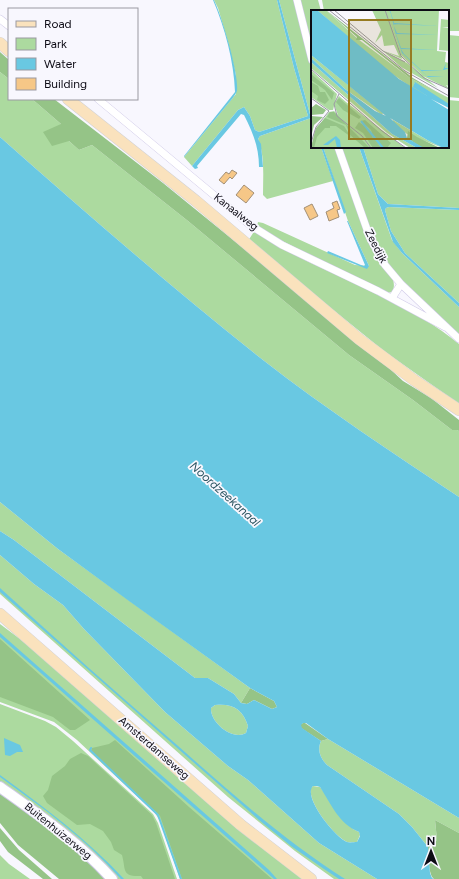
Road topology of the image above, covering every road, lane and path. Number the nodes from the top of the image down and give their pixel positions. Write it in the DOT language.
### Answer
graph roads {
  1 [pos="297,0"];
  2 [pos="0,19"];
  3 [pos="8,25"];
  4 [pos="0,43"];
  5 [pos="8,50"];
  6 [pos="311,56"];
  7 [pos="69,100"];
  8 [pos="99,100"];
  9 [pos="338,148"];
  10 [pos="401,284"];
  11 [pos="392,298"];
  12 [pos="445,326"];
  13 [pos="459,339"];
  14 [pos="459,410"];
  15 [pos="0,614"];
  16 [pos="0,787"];
  17 [pos="112,879"];
  18 [pos="312,879"];
  1 -- 6 [label="street"];
  2 -- 3 [label="street"];
  4 -- 5 [label="main road"];
  7 -- 14 [label="main road"];
  8 -- 11 [label="street, Kanaalweg"];
  9 -- 10 [label="street, Zeedijk"];
  10 -- 11 [label="street"];
  10 -- 12 [label="street, Zeedijk"];
  11 -- 12 [label="street, Kanaalweg"];
  12 -- 13 [label="street"];
  15 -- 18 [label="main road, Amsterdamseweg"];
  16 -- 17 [label="street, Buitenhuizerweg"];
}
